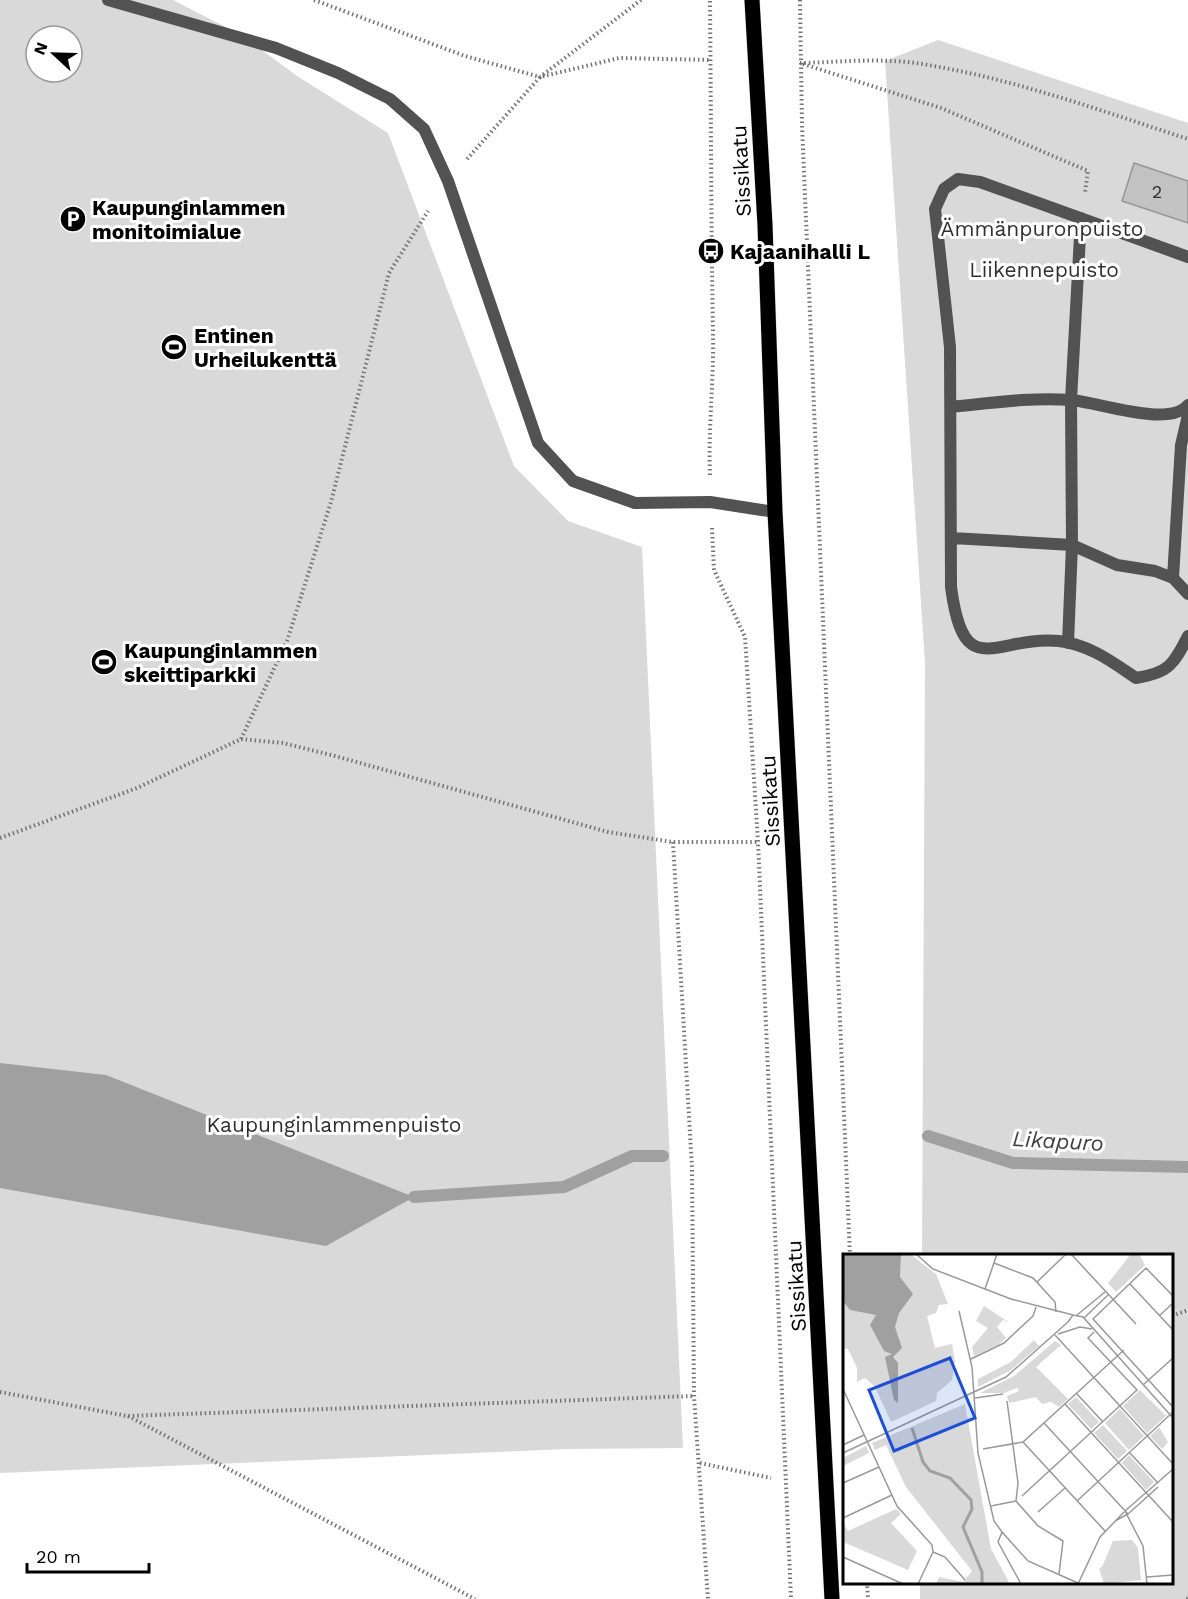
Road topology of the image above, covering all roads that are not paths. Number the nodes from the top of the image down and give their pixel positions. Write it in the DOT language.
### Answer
graph roads {
  1 [pos="108,0"];
  2 [pos="752,0"];
  3 [pos="1081,218"];
  4 [pos="1188,257"];
  5 [pos="1071,400"];
  6 [pos="1188,405"];
  7 [pos="951,407"];
  8 [pos="1188,415"];
  9 [pos="775,512"];
  10 [pos="952,538"];
  11 [pos="1072,544"];
  12 [pos="1173,578"];
  13 [pos="1188,594"];
  14 [pos="1188,636"];
  15 [pos="1068,643"];
  16 [pos="832,1599"];
  1 -- 9 [label="lane"];
  2 -- 9 [label="main road, Sissikatu"];
  3 -- 4 [label="lane"];
  3 -- 5 [label="lane"];
  3 -- 7 [label="lane"];
  5 -- 6 [label="lane"];
  5 -- 7 [label="lane"];
  5 -- 11 [label="lane"];
  7 -- 10 [label="lane"];
  8 -- 12 [label="lane"];
  9 -- 16 [label="main road, Sissikatu"];
  10 -- 11 [label="lane"];
  10 -- 15 [label="lane"];
  11 -- 12 [label="lane"];
  11 -- 15 [label="lane"];
  12 -- 13 [label="lane"];
  14 -- 15 [label="lane"];
}
